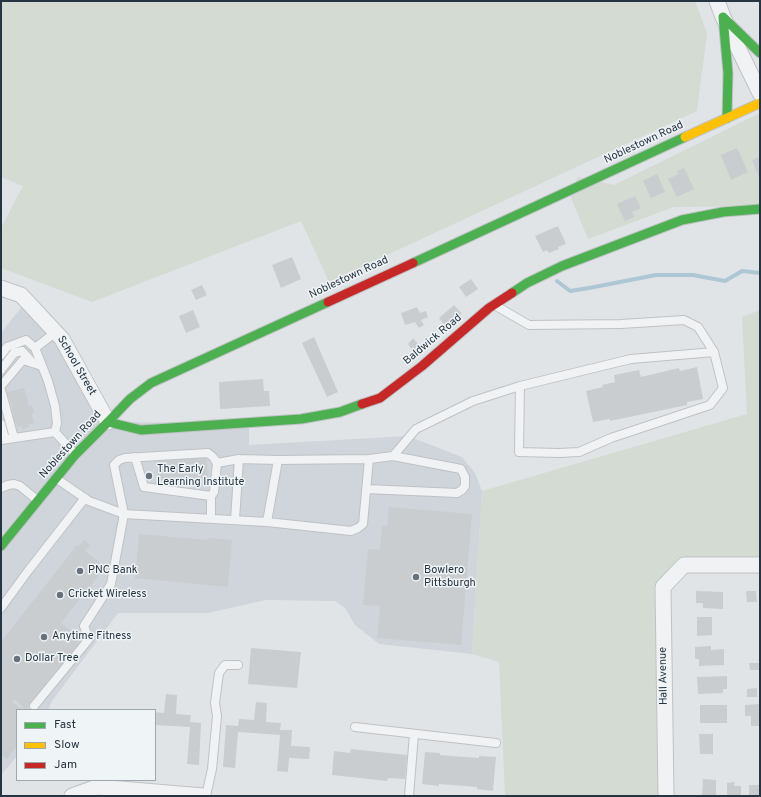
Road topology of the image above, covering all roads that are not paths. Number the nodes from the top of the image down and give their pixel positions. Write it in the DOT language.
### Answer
graph roads {
  1 [pos="717,1"];
  2 [pos="723,17"];
  3 [pos="760,53"];
  4 [pos="760,94"];
  5 [pos="760,104"];
  6 [pos="727,118"];
  7 [pos="760,209"];
  8 [pos="1,288"];
  9 [pos="494,305"];
  10 [pos="56,332"];
  11 [pos="35,348"];
  12 [pos="714,352"];
  13 [pos="1,355"];
  14 [pos="34,363"];
  15 [pos="42,366"];
  16 [pos="1,370"];
  17 [pos="1,386"];
  18 [pos="520,386"];
  19 [pos="1,390"];
  20 [pos="108,422"];
  21 [pos="1,424"];
  22 [pos="55,432"];
  23 [pos="14,438"];
  24 [pos="3,440"];
  25 [pos="75,455"];
  26 [pos="393,456"];
  27 [pos="135,457"];
  28 [pos="239,459"];
  29 [pos="369,459"];
  30 [pos="278,460"];
  31 [pos="217,463"];
  32 [pos="56,478"];
  33 [pos="1,488"];
  34 [pos="366,489"];
  35 [pos="211,496"];
  36 [pos="85,498"];
  37 [pos="38,500"];
  38 [pos="124,514"];
  39 [pos="211,519"];
  40 [pos="235,520"];
  41 [pos="267,522"];
  42 [pos="1,546"];
  43 [pos="760,565"];
  44 [pos="1,608"];
  45 [pos="238,665"];
  46 [pos="34,706"];
  47 [pos="354,727"];
  48 [pos="414,734"];
  49 [pos="496,743"];
  50 [pos="72,796"];
  51 [pos="203,796"];
  52 [pos="206,796"];
  53 [pos="409,796"];
  54 [pos="666,796"];
  1 -- 2 [label="street"];
  2 -- 3 [label="main road"];
  2 -- 4 [label="street"];
  2 -- 6 [label="main road"];
  5 -- 6 [label="main road, Noblestown Road"];
  6 -- 20 [label="main road, Noblestown Road"];
  7 -- 9 [label="main road, Baldwick Road"];
  8 -- 10 [label="street, School Street"];
  9 -- 12 [label="lane"];
  9 -- 20 [label="main road, Baldwick Road"];
  10 -- 11 [label="lane"];
  10 -- 20 [label="street, School Street"];
  11 -- 13 [label="lane"];
  11 -- 15 [label="lane"];
  12 -- 18 [label="lane"];
  12 -- 18 [label="lane"];
  14 -- 15 [label="lane"];
  14 -- 16 [label="lane"];
  14 -- 17 [label="lane"];
  15 -- 22 [label="lane"];
  18 -- 26 [label="lane"];
  19 -- 23 [label="lane"];
  20 -- 25 [label="main road, Noblestown Road"];
  21 -- 24 [label="lane"];
  22 -- 23 [label="lane"];
  22 -- 25 [label="lane"];
  23 -- 24 [label="lane"];
  25 -- 32 [label="main road, Noblestown Road"];
  26 -- 29 [label="lane"];
  26 -- 34 [label="lane"];
  27 -- 31 [label="lane"];
  27 -- 35 [label="lane"];
  27 -- 38 [label="lane"];
  28 -- 30 [label="lane"];
  28 -- 31 [label="lane"];
  28 -- 40 [label="lane"];
  29 -- 30 [label="lane"];
  29 -- 34 [label="lane"];
  30 -- 41 [label="lane"];
  31 -- 35 [label="lane"];
  32 -- 36 [label="lane"];
  32 -- 37 [label="main road, Noblestown Road"];
  33 -- 37 [label="lane"];
  34 -- 41 [label="lane"];
  35 -- 39 [label="lane"];
  36 -- 38 [label="lane"];
  36 -- 44 [label="lane"];
  37 -- 42 [label="main road, Noblestown Road"];
  38 -- 39 [label="lane"];
  38 -- 46 [label="lane"];
  39 -- 40 [label="lane"];
  40 -- 41 [label="lane"];
  43 -- 54 [label="street, Hall Avenue"];
  45 -- 52 [label="lane"];
  47 -- 48 [label="lane"];
  48 -- 49 [label="lane"];
  48 -- 53 [label="lane"];
  50 -- 51 [label="street"];
}
